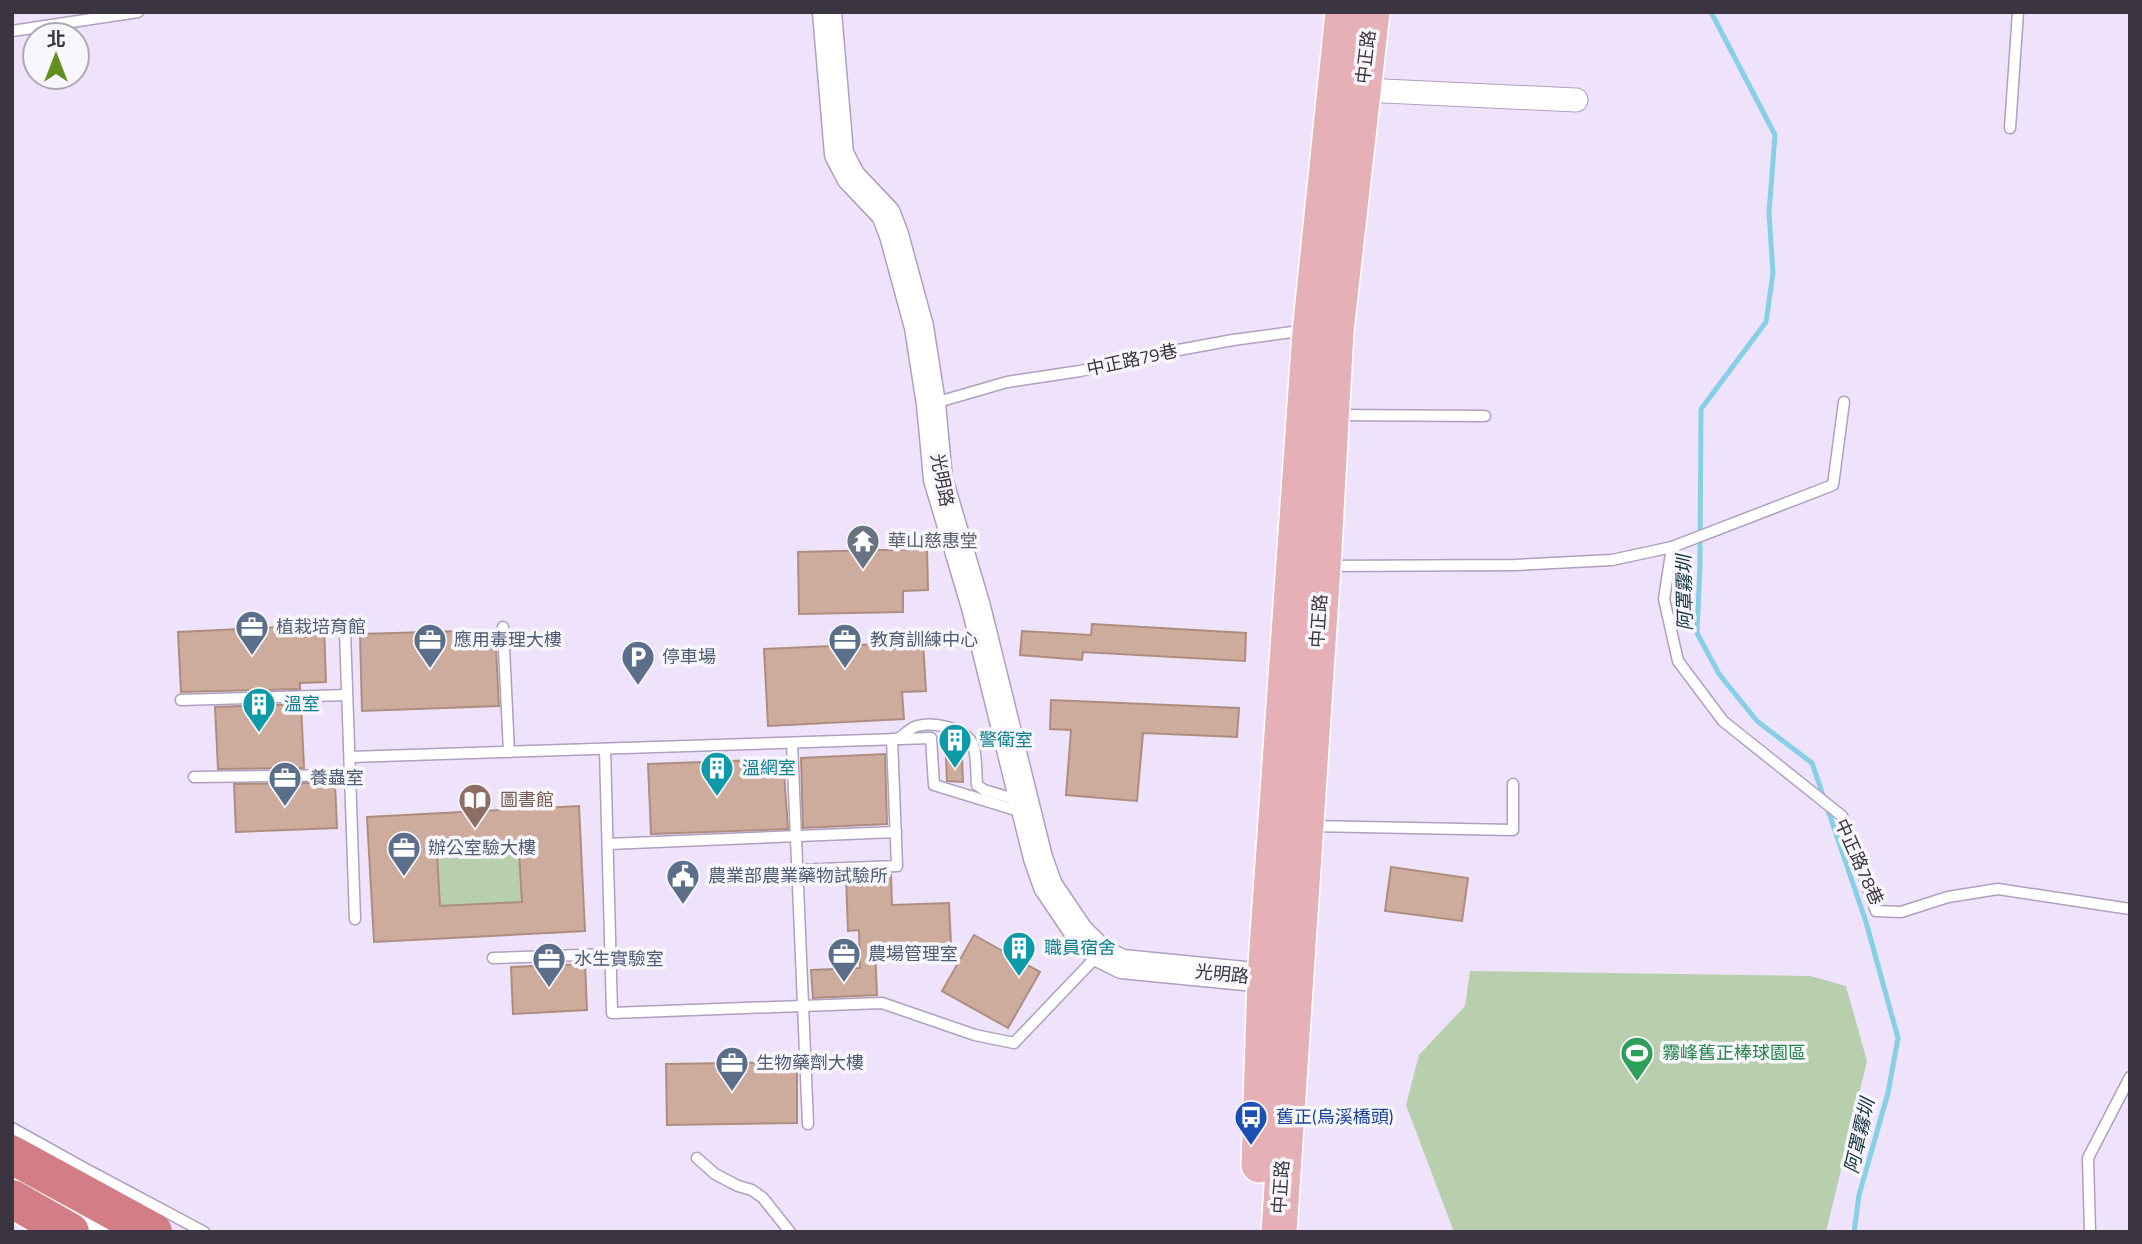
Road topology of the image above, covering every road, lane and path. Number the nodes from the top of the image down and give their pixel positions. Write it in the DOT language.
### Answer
graph roads {
  1 [pos="138,12"];
  2 [pos="827,12"];
  3 [pos="1343,12"];
  4 [pos="1371,12"];
  5 [pos="2018,12"];
  6 [pos="12,31"];
  7 [pos="1363,90"];
  8 [pos="1576,100"];
  9 [pos="2010,128"];
  10 [pos="1323,332"];
  11 [pos="1844,402"];
  12 [pos="931,404"];
  13 [pos="1330,415"];
  14 [pos="1485,416"];
  15 [pos="1672,547"];
  16 [pos="1322,566"];
  17 [pos="503,627"];
  18 [pos="345,631"];
  19 [pos="347,695"];
  20 [pos="181,700"];
  21 [pos="895,739"];
  22 [pos="792,743"];
  23 [pos="605,749"];
  24 [pos="509,752"];
  25 [pos="350,757"];
  26 [pos="350,775"];
  27 [pos="194,777"];
  28 [pos="1513,784"];
  29 [pos="1026,808"];
  30 [pos="1305,826"];
  31 [pos="896,832"];
  32 [pos="796,837"];
  33 [pos="608,844"];
  34 [pos="797,870"];
  35 [pos="2130,909"];
  36 [pos="355,919"];
  37 [pos="1100,953"];
  38 [pos="610,954"];
  39 [pos="493,958"];
  40 [pos="1280,978"];
  41 [pos="804,1007"];
  42 [pos="2130,1077"];
  43 [pos="808,1124"];
  44 [pos="12,1128"];
  45 [pos="52,1150"];
  46 [pos="696,1158"];
  47 [pos="15,1186"];
  48 [pos="70,1232"];
  49 [pos="110,1232"];
  50 [pos="153,1232"];
  51 [pos="204,1232"];
  52 [pos="790,1232"];
  53 [pos="1256,1232"];
  54 [pos="1279,1232"];
  55 [pos="2090,1232"];
  1 -- 6 [label="lane"];
  2 -- 12 [label="street, 光明路"];
  3 -- 10 [label="main road, 中正路"];
  4 -- 7 [label="main road, 中正路"];
  5 -- 9 [label="lane"];
  7 -- 8 [label="street"];
  7 -- 10 [label="main road, 中正路"];
  10 -- 12 [label="lane, 中正路79巷"];
  10 -- 13 [label="main road, 中正路"];
  10 -- 40 [label="main road, 中正路"];
  11 -- 15 [label="lane"];
  12 -- 29 [label="street, 光明路"];
  13 -- 14 [label="lane"];
  13 -- 16 [label="main road, 中正路"];
  15 -- 16 [label="lane"];
  15 -- 35 [label="lane, 中正路78巷"];
  16 -- 30 [label="main road, 中正路"];
  17 -- 24 [label="lane"];
  18 -- 19 [label="lane"];
  19 -- 20 [label="lane"];
  19 -- 25 [label="lane"];
  21 -- 22 [label="lane"];
  21 -- 29 [label="lane"];
  21 -- 29 [label="lane"];
  21 -- 31 [label="lane"];
  22 -- 23 [label="lane"];
  22 -- 32 [label="lane"];
  23 -- 24 [label="lane"];
  23 -- 33 [label="lane"];
  24 -- 25 [label="lane"];
  25 -- 26 [label="lane"];
  26 -- 27 [label="lane"];
  26 -- 36 [label="lane"];
  28 -- 30 [label="lane"];
  29 -- 37 [label="street, 光明路"];
  30 -- 40 [label="main road, 中正路"];
  31 -- 32 [label="lane"];
  31 -- 34 [label="lane"];
  32 -- 33 [label="lane"];
  32 -- 34 [label="lane"];
  33 -- 38 [label="lane"];
  34 -- 41 [label="lane"];
  37 -- 40 [label="street, 光明路"];
  37 -- 41 [label="lane"];
  38 -- 39 [label="lane"];
  38 -- 41 [label="lane"];
  40 -- 53 [label="main road, 中正路"];
  40 -- 54 [label="main road, 中正路"];
  41 -- 43 [label="lane"];
  42 -- 55 [label="lane"];
  44 -- 45 [label="lane"];
  45 -- 47 [label="lane"];
  45 -- 51 [label="lane"];
  46 -- 52 [label="lane"];
  47 -- 48 [label="highway, bridge"];
  47 -- 49 [label="street"];
  47 -- 50 [label="highway, bridge"];
}
